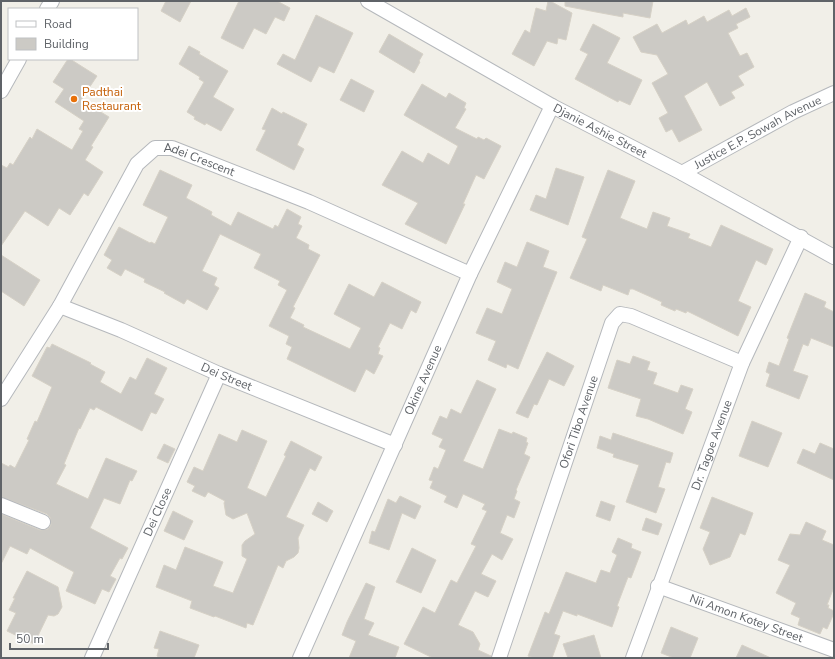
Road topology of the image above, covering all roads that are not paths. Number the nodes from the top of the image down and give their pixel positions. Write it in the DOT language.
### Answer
graph roads {
  1 [pos="368,1"];
  2 [pos="18,60"];
  3 [pos="1,92"];
  4 [pos="834,93"];
  5 [pos="552,106"];
  6 [pos="682,173"];
  7 [pos="801,237"];
  8 [pos="834,257"];
  9 [pos="470,274"];
  10 [pos="60,306"];
  11 [pos="742,363"];
  12 [pos="219,374"];
  13 [pos="1,399"];
  14 [pos="395,445"];
  15 [pos="1,505"];
  16 [pos="43,522"];
  17 [pos="658,586"];
  18 [pos="834,650"];
  19 [pos="94,654"];
  20 [pos="300,658"];
  21 [pos="499,658"];
  22 [pos="633,658"];
  1 -- 5 [label="street, Djanie Ashie Street"];
  2 -- 3 [label="street"];
  4 -- 6 [label="street, Justice E.P. Sowah Avenue"];
  5 -- 6 [label="street, Djanie Ashie Street"];
  5 -- 9 [label="street, Okine Avenue"];
  6 -- 7 [label="street, Djanie Ashie Street"];
  7 -- 8 [label="street, Djanie Ashie Street"];
  7 -- 11 [label="street, Dr. Tagoe Avenue"];
  9 -- 10 [label="street, Adei Crescent"];
  9 -- 14 [label="street, Okine Avenue"];
  10 -- 12 [label="street, Dei Street"];
  10 -- 13 [label="street, Adei Crescent"];
  11 -- 17 [label="street, Dr. Tagoe Avenue"];
  11 -- 21 [label="street, Ofori Tibo Avenue"];
  12 -- 14 [label="street, Dei Street"];
  12 -- 19 [label="street, Dei Close"];
  14 -- 20 [label="street, Okine Avenue"];
  15 -- 16 [label="street"];
  17 -- 18 [label="street, Nii Amon Kotey Street"];
  17 -- 22 [label="street, Dr. Tagoe Avenue"];
}
